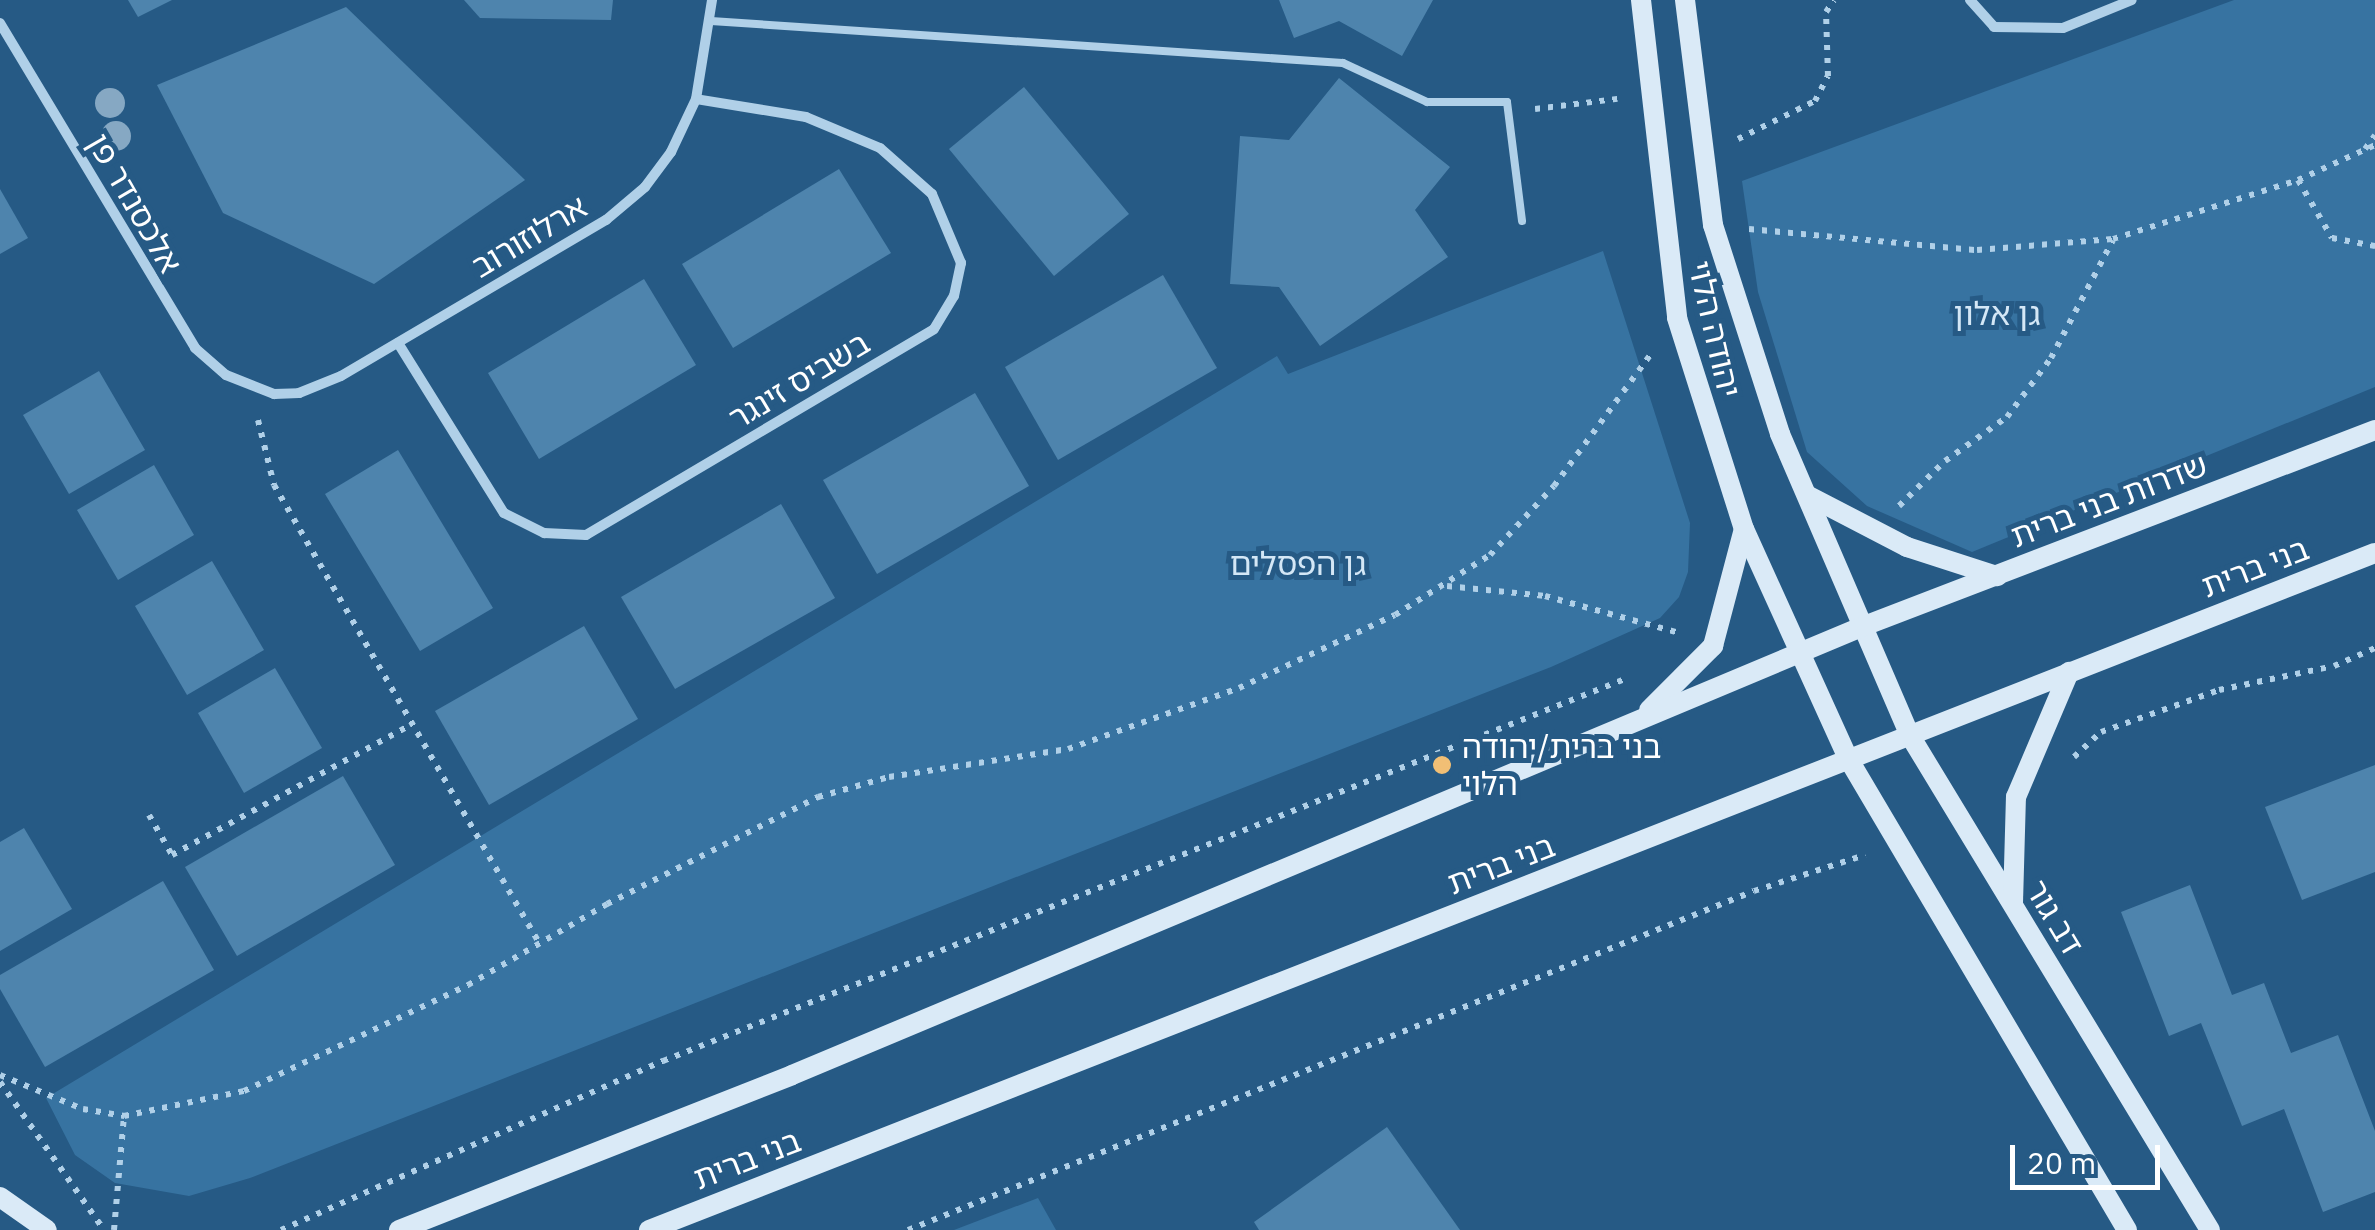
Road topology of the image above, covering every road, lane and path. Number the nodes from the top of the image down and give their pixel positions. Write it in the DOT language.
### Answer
graph roads {
  1 [pos="712,0"];
  2 [pos="1641,0"];
  3 [pos="1684,0"];
  4 [pos="1834,0"];
  5 [pos="1970,0"];
  6 [pos="2132,0"];
  7 [pos="711,20"];
  8 [pos="0,23"];
  9 [pos="696,98"];
  10 [pos="1580,104"];
  11 [pos="1563,106"];
  12 [pos="2375,135"];
  13 [pos="1702,144"];
  14 [pos="2375,145"];
  15 [pos="2364,150"];
  16 [pos="2298,180"];
  17 [pos="1522,222"];
  18 [pos="1714,226"];
  19 [pos="2113,239"];
  20 [pos="2375,246"];
  21 [pos="1678,318"];
  22 [pos="398,343"];
  23 [pos="250,388"];
  24 [pos="2375,430"];
  25 [pos="1807,495"];
  26 [pos="1744,529"];
  27 [pos="1880,535"];
  28 [pos="2375,553"];
  29 [pos="1996,576"];
  30 [pos="1446,586"];
  31 [pos="1864,626"];
  32 [pos="1671,645"];
  33 [pos="2375,648"];
  34 [pos="1798,655"];
  35 [pos="2070,672"];
  36 [pos="1632,674"];
  37 [pos="412,724"];
  38 [pos="1634,724"];
  39 [pos="1910,734"];
  40 [pos="1849,760"];
  41 [pos="2063,771"];
  42 [pos="149,815"];
  43 [pos="1899,844"];
  44 [pos="2013,905"];
  45 [pos="538,941"];
  46 [pos="0,1078"];
  47 [pos="124,1116"];
  48 [pos="0,1197"];
  49 [pos="46,1230"];
  50 [pos="104,1230"];
  51 [pos="114,1230"];
  52 [pos="280,1230"];
  53 [pos="400,1230"];
  54 [pos="649,1230"];
  55 [pos="908,1230"];
  56 [pos="2128,1230"];
  57 [pos="2210,1230"];
  1 -- 7 [label="street, ארלוזורוב"];
  2 -- 21 [label="main road, יהודה הלוי"];
  3 -- 13 [label="main road, יהודה הלוי"];
  4 -- 13 [label="path"];
  5 -- 6 [label="street"];
  7 -- 9 [label="street, ארלוזורוב"];
  7 -- 17 [label="lane"];
  8 -- 23 [label="street, אלכסנדר פן"];
  9 -- 22 [label="street, ארלוזורוב"];
  9 -- 22 [label="street, בשביס זינגר"];
  10 -- 11 [label="path"];
  12 -- 15 [label="path"];
  13 -- 18 [label="main road, יהודה הלוי"];
  14 -- 15 [label="path"];
  15 -- 16 [label="path"];
  16 -- 19 [label="path"];
  16 -- 20 [label="path"];
  18 -- 19 [label="path"];
  18 -- 25 [label="main road, יהודה הלוי"];
  19 -- 27 [label="path"];
  21 -- 26 [label="main road, יהודה הלוי"];
  21 -- 30 [label="path"];
  22 -- 23 [label="street, ארלוזורוב"];
  23 -- 37 [label="path"];
  24 -- 29 [label="main road, שדרות בני ברית"];
  25 -- 27 [label="main road"];
  25 -- 31 [label="main road, יהודה הלוי"];
  26 -- 34 [label="main road, יהודה הלוי"];
  26 -- 38 [label="main road"];
  27 -- 29 [label="main road"];
  28 -- 35 [label="main road, בני ברית"];
  29 -- 31 [label="main road, שדרות בני ברית"];
  30 -- 32 [label="path"];
  30 -- 45 [label="path"];
  31 -- 34 [label="main road, בני ברית"];
  31 -- 39 [label="main road, דב גור"];
  33 -- 41 [label="path"];
  34 -- 38 [label="main road, בני ברית"];
  34 -- 40 [label="main road"];
  35 -- 39 [label="main road, בני ברית"];
  35 -- 44 [label="main road"];
  36 -- 52 [label="path"];
  37 -- 42 [label="path"];
  37 -- 45 [label="path"];
  38 -- 53 [label="main road, בני ברית"];
  39 -- 40 [label="main road, בני ברית"];
  39 -- 44 [label="main road, דב גור"];
  40 -- 43 [label="main road"];
  40 -- 54 [label="main road, בני ברית"];
  43 -- 55 [label="path"];
  43 -- 56 [label="main road"];
  44 -- 57 [label="main road, דב גור"];
  45 -- 47 [label="path"];
  46 -- 47 [label="path"];
  46 -- 50 [label="path"];
  47 -- 51 [label="path"];
  48 -- 49 [label="main road"];
}
